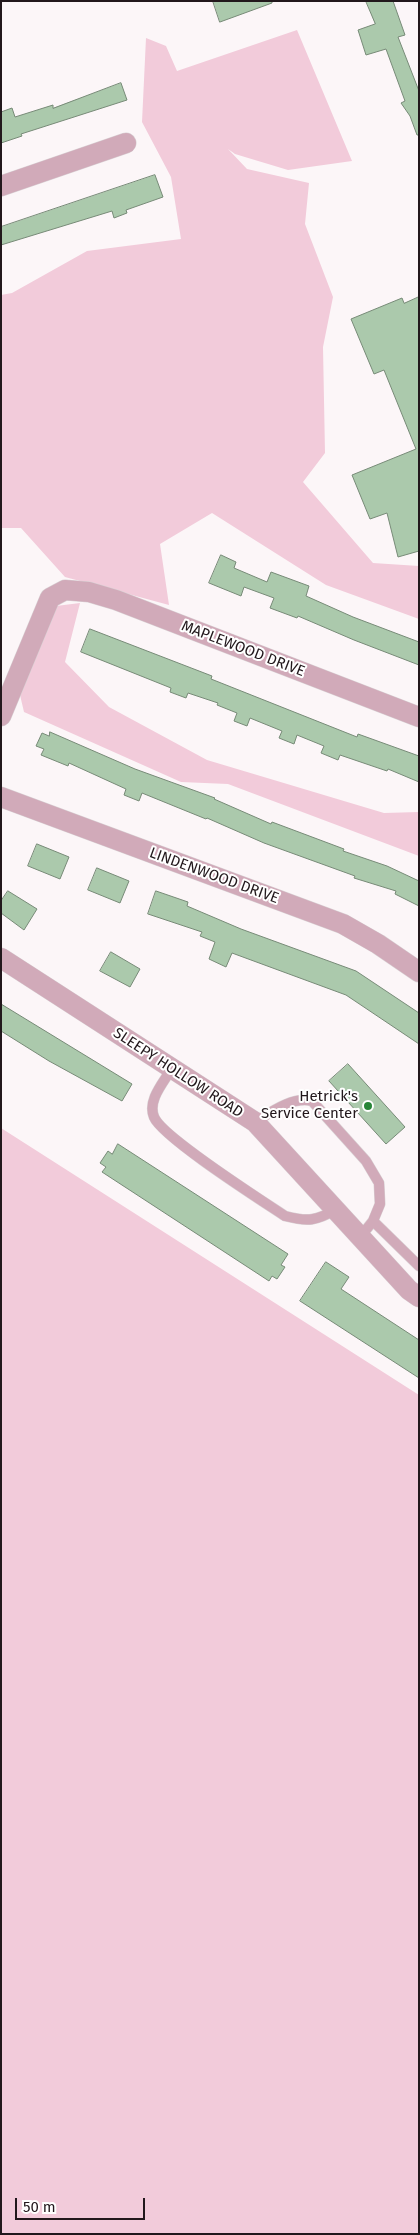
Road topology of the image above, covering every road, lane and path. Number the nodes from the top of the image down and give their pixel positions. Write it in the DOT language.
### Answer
graph roads {
  1 [pos="126,143"];
  2 [pos="1,186"];
  3 [pos="1,716"];
  4 [pos="419,717"];
  5 [pos="1,797"];
  6 [pos="1,958"];
  7 [pos="419,972"];
  8 [pos="172,1068"];
  9 [pos="255,1122"];
  10 [pos="337,1209"];
  11 [pos="367,1228"];
  12 [pos="419,1266"];
  13 [pos="419,1297"];
  1 -- 2 [label="street"];
  3 -- 4 [label="street, MAPLEWOOD DRIVE"];
  5 -- 7 [label="street, LINDENWOOD DRIVE"];
  6 -- 8 [label="street, SLEEPY HOLLOW ROAD"];
  8 -- 9 [label="street, SLEEPY HOLLOW ROAD"];
  8 -- 10 [label="lane"];
  9 -- 10 [label="street, SLEEPY HOLLOW ROAD"];
  9 -- 11 [label="lane"];
  10 -- 11 [label="street, SLEEPY HOLLOW ROAD"];
  11 -- 12 [label="lane"];
  11 -- 13 [label="street, SLEEPY HOLLOW ROAD"];
}
